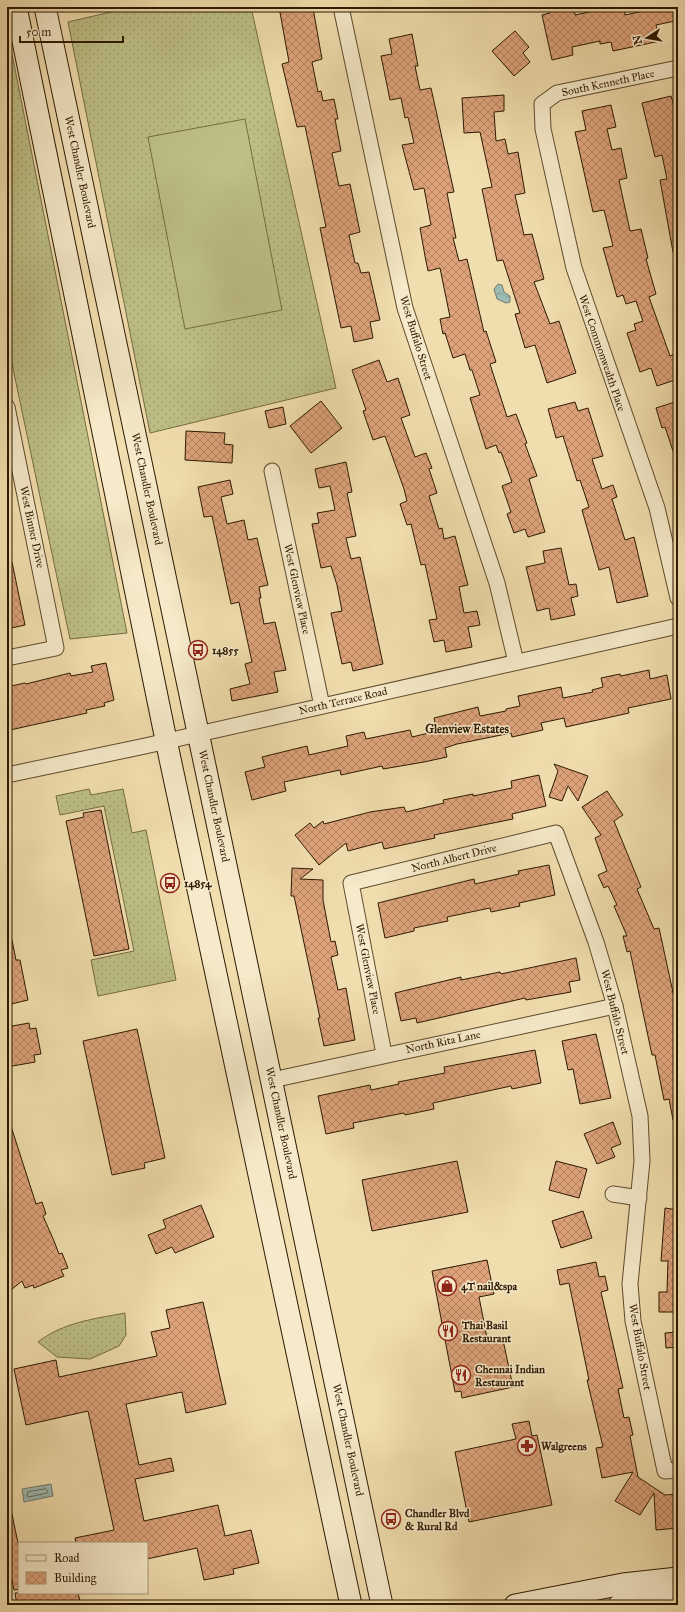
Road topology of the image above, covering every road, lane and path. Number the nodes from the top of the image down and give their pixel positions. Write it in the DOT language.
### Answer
graph roads {
  1 [pos="341,7"];
  2 [pos="26,9"];
  3 [pos="678,68"];
  4 [pos="542,104"];
  5 [pos="7,407"];
  6 [pos="272,471"];
  7 [pos="678,598"];
  8 [pos="678,626"];
  9 [pos="7,658"];
  10 [pos="516,662"];
  11 [pos="322,706"];
  12 [pos="199,733"];
  13 [pos="166,740"];
  14 [pos="7,775"];
  15 [pos="556,833"];
  16 [pos="352,883"];
  17 [pos="615,1006"];
  18 [pos="384,1054"];
  19 [pos="272,1080"];
  20 [pos="613,1194"];
  21 [pos="639,1198"];
  22 [pos="308,1252"];
  23 [pos="277,1257"];
  24 [pos="672,1471"];
  25 [pos="678,1578"];
  26 [pos="578,1598"];
  27 [pos="678,1598"];
  28 [pos="351,1605"];
  29 [pos="382,1605"];
  30 [pos="515,1605"];
  31 [pos="619,1605"];
  1 -- 10 [label="street, West Buffalo Street"];
  2 -- 12 [label="main road, West Chandler Boulevard"];
  2 -- 13 [label="main road, West Chandler Boulevard"];
  3 -- 4 [label="street, South Kenneth Place"];
  4 -- 7 [label="street, West Commonwealth Place"];
  5 -- 9 [label="street, West Binner Drive"];
  6 -- 11 [label="street, West Glenview Place"];
  8 -- 10 [label="street, North Terrace Road"];
  10 -- 11 [label="street, North Terrace Road"];
  11 -- 12 [label="street, North Terrace Road"];
  12 -- 13 [label="street, North Terrace Road"];
  12 -- 19 [label="main road, West Chandler Boulevard"];
  13 -- 14 [label="street, North Terrace Road"];
  13 -- 23 [label="main road, West Chandler Boulevard"];
  15 -- 16 [label="street, North Albert Drive"];
  15 -- 17 [label="street, West Buffalo Street"];
  16 -- 18 [label="street, West Glenview Place"];
  17 -- 18 [label="street, North Rita Lane"];
  17 -- 21 [label="street, West Buffalo Street"];
  18 -- 19 [label="street, North Rita Lane"];
  19 -- 22 [label="main road, West Chandler Boulevard"];
  20 -- 21 [label="street"];
  21 -- 24 [label="street, West Buffalo Street"];
  22 -- 23 [label="main road"];
  22 -- 29 [label="main road, West Chandler Boulevard"];
  23 -- 28 [label="main road, West Chandler Boulevard"];
  25 -- 26 [label="main road"];
  26 -- 30 [label="main road"];
  27 -- 31 [label="main road"];
}
